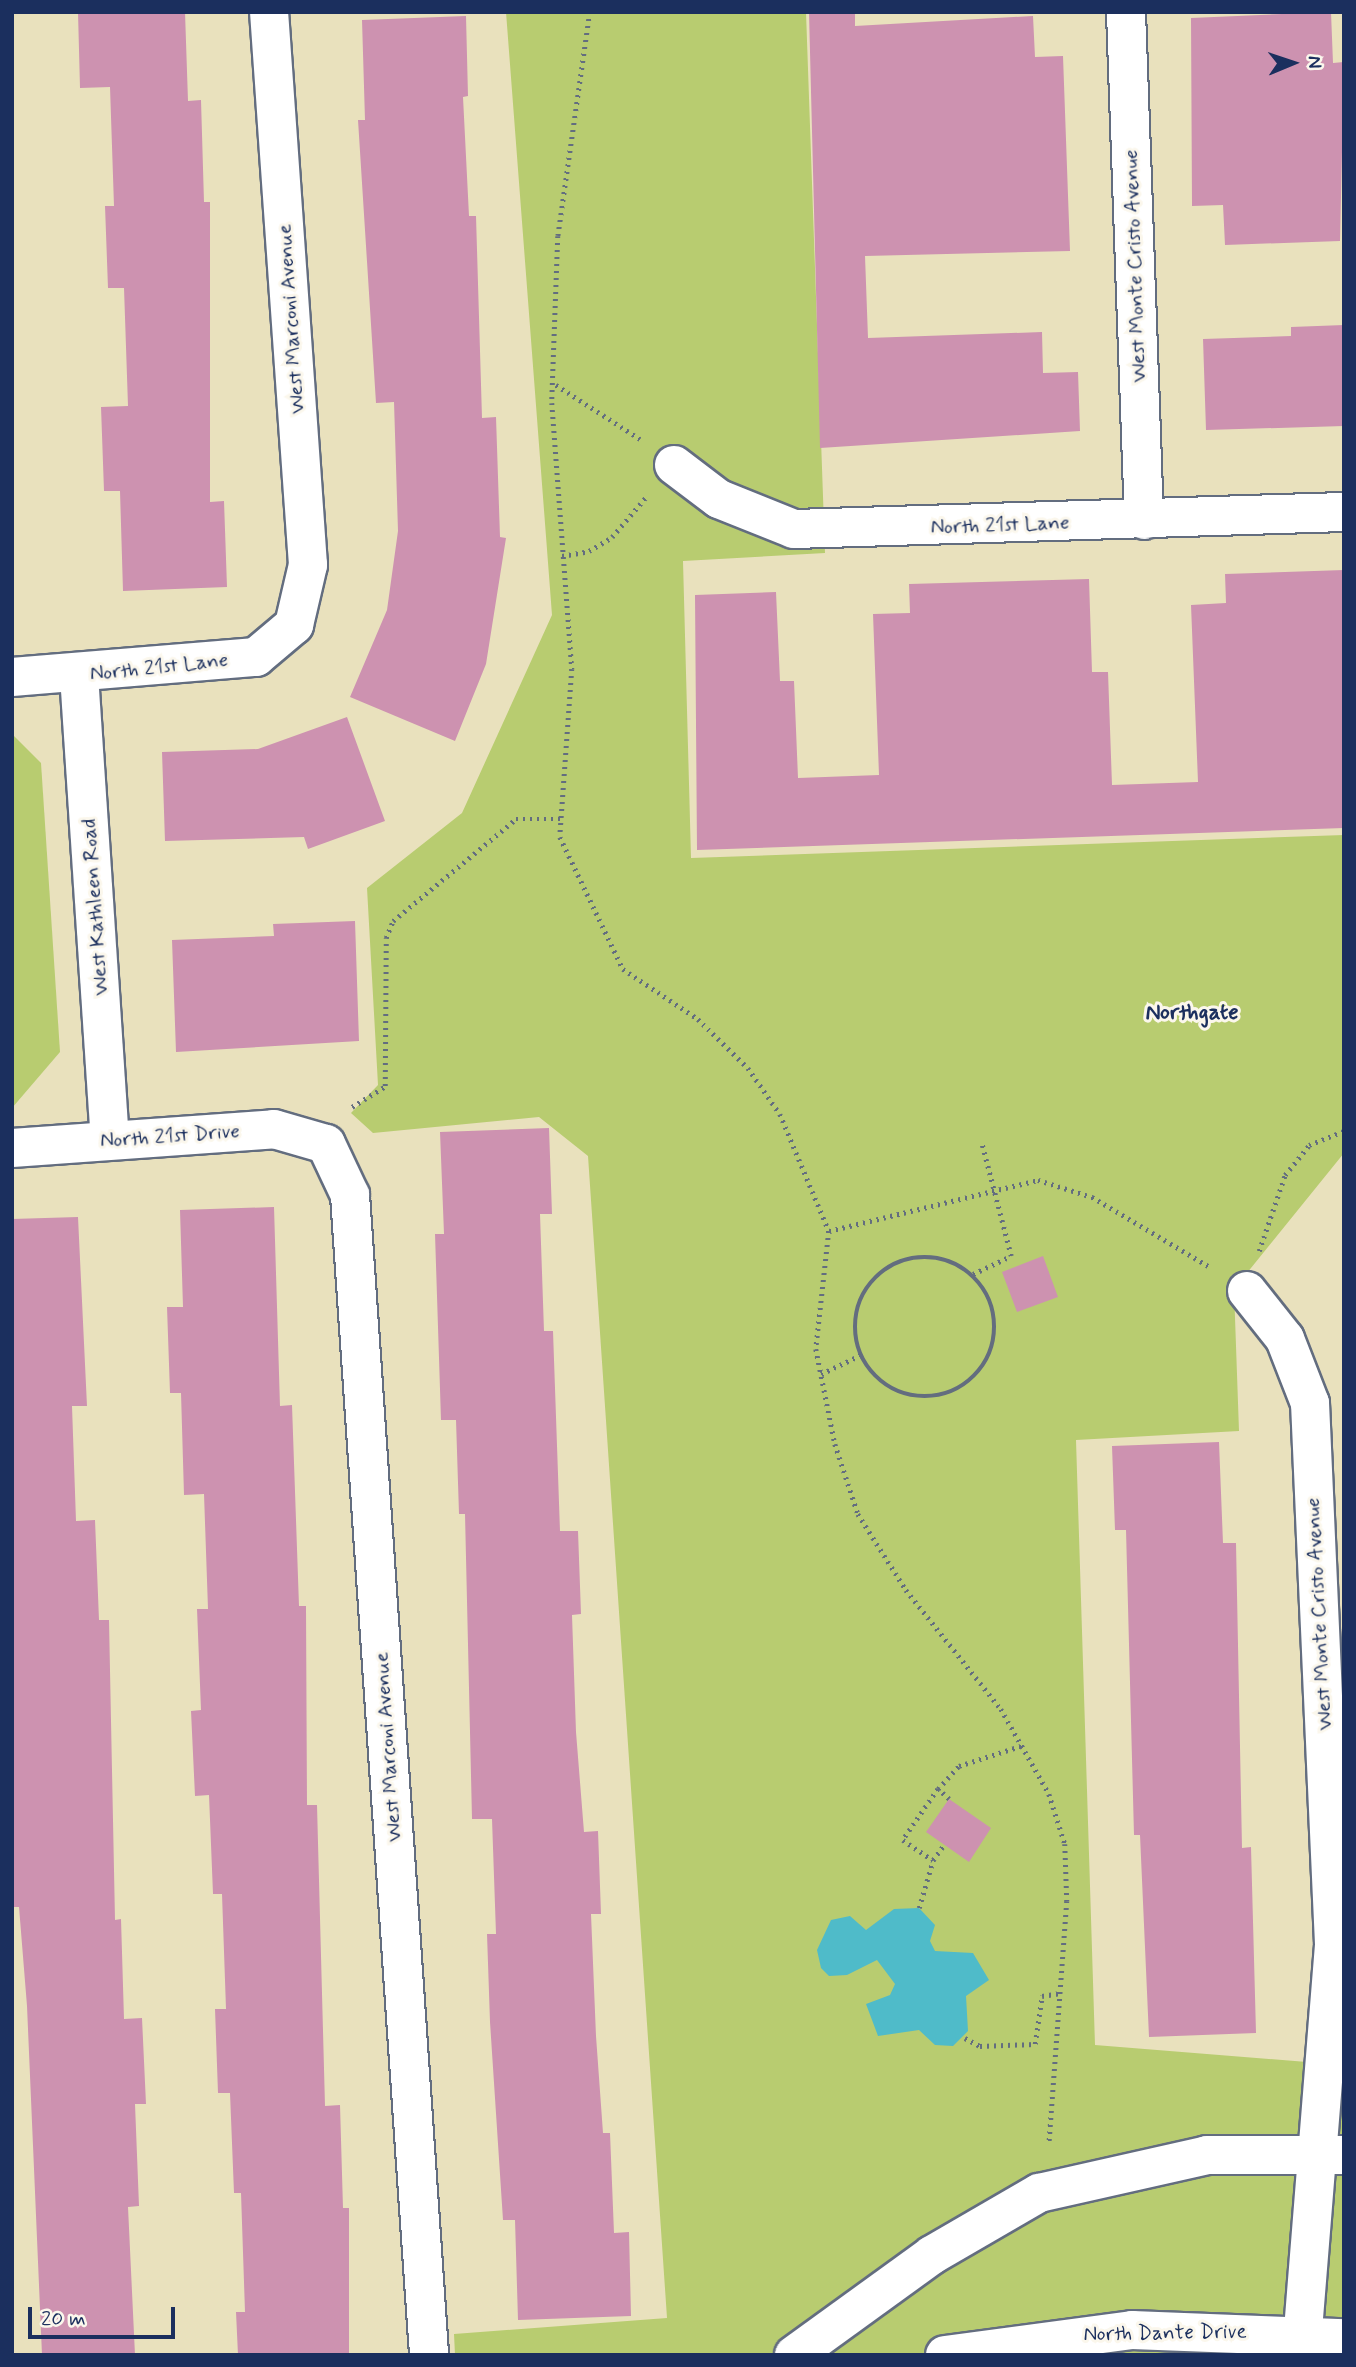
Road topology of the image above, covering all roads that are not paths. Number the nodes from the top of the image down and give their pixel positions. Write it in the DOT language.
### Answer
graph roads {
  1 [pos="269,12"];
  2 [pos="1126,12"];
  3 [pos="674,465"];
  4 [pos="1344,512"];
  5 [pos="1144,520"];
  6 [pos="294,625"];
  7 [pos="79,675"];
  8 [pos="12,677"];
  9 [pos="110,1140"];
  10 [pos="326,1144"];
  11 [pos="12,1148"];
  12 [pos="1247,1291"];
  13 [pos="1331,2154"];
  14 [pos="1303,2332"];
  15 [pos="1344,2338"];
  16 [pos="817,2349"];
  17 [pos="429,2355"];
  18 [pos="945,2355"];
  1 -- 6 [label="street, West Marconi Avenue"];
  2 -- 5 [label="street, West Monte Cristo Avenue"];
  3 -- 5 [label="street, North 21st Lane"];
  4 -- 5 [label="street, North 21st Lane"];
  6 -- 7 [label="street, North 21st Lane"];
  7 -- 8 [label="street, North 21st Lane"];
  7 -- 9 [label="street, West Kathleen Road"];
  9 -- 10 [label="street, North 21st Drive"];
  9 -- 11 [label="street, North 21st Drive"];
  10 -- 17 [label="street, West Marconi Avenue"];
  12 -- 13 [label="street, West Monte Cristo Avenue"];
  13 -- 14 [label="street, West Monte Cristo Avenue"];
  13 -- 16 [label="street"];
  14 -- 15 [label="street, North Dante Drive"];
  14 -- 18 [label="street, North Dante Drive"];
}
